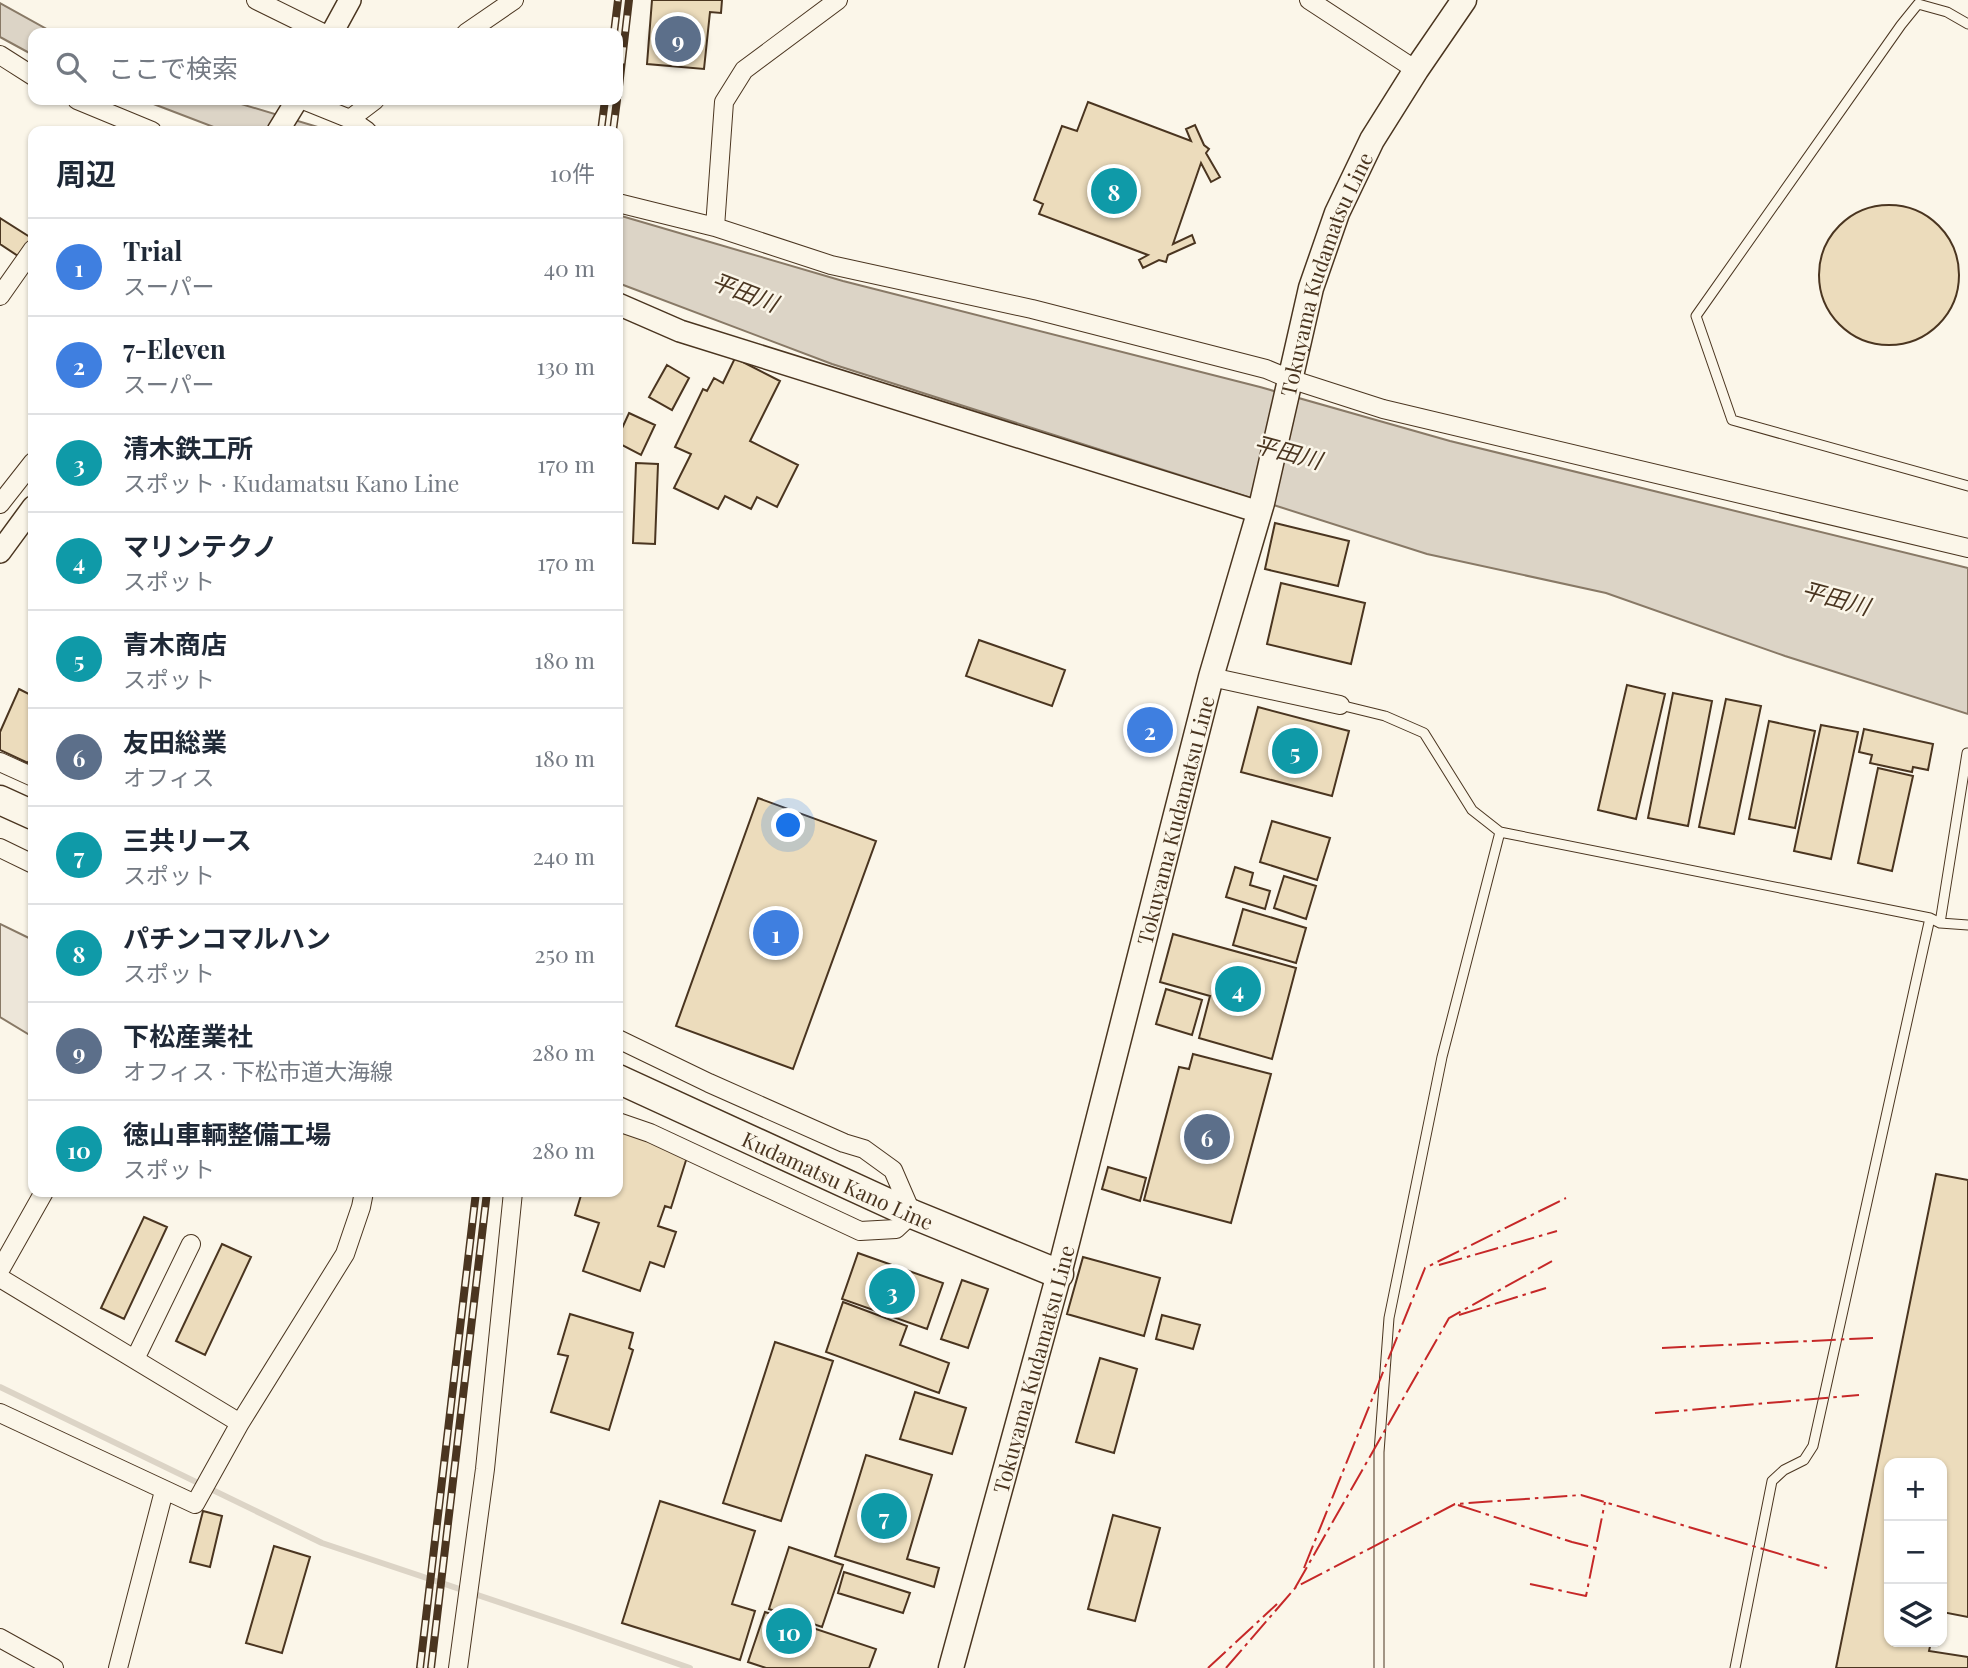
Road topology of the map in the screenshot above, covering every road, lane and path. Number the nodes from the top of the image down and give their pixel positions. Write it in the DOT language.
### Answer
graph roads {
  1 [pos="256,0"];
  2 [pos="350,0"];
  3 [pos="514,0"];
  4 [pos="838,0"];
  5 [pos="1310,0"];
  6 [pos="1464,0"];
  7 [pos="1968,24"];
  8 [pos="313,28"];
  9 [pos="335,28"];
  10 [pos="473,28"];
  11 [pos="0,55"];
  12 [pos="1416,70"];
  13 [pos="28,73"];
  14 [pos="89,105"];
  15 [pos="294,105"];
  16 [pos="315,105"];
  17 [pos="368,105"];
  18 [pos="350,119"];
  19 [pos="140,126"];
  20 [pos="281,126"];
  21 [pos="360,126"];
  22 [pos="623,204"];
  23 [pos="715,227"];
  24 [pos="28,256"];
  25 [pos="0,296"];
  26 [pos="623,310"];
  27 [pos="1290,382"];
  28 [pos="28,468"];
  29 [pos="1968,486"];
  30 [pos="0,504"];
  31 [pos="1260,508"];
  32 [pos="28,514"];
  33 [pos="1968,548"];
  34 [pos="0,552"];
  35 [pos="1211,677"];
  36 [pos="1340,705"];
  37 [pos="1966,753"];
  38 [pos="0,762"];
  39 [pos="28,776"];
  40 [pos="0,800"];
  41 [pos="28,813"];
  42 [pos="1500,832"];
  43 [pos="0,848"];
  44 [pos="28,862"];
  45 [pos="1930,918"];
  46 [pos="1940,923"];
  47 [pos="1968,925"];
  48 [pos="623,1041"];
  49 [pos="623,1082"];
  50 [pos="623,1124"];
  51 [pos="41,1197"];
  52 [pos="363,1197"];
  53 [pos="512,1197"];
  54 [pos="912,1214"];
  55 [pos="191,1244"];
  56 [pos="0,1269"];
  57 [pos="1059,1274"];
  58 [pos="0,1278"];
  59 [pos="135,1359"];
  60 [pos="0,1413"];
  61 [pos="240,1423"];
  62 [pos="164,1491"];
  63 [pos="0,1638"];
  64 [pos="54,1668"];
  65 [pos="118,1668"];
  66 [pos="458,1668"];
  67 [pos="951,1668"];
  68 [pos="1379,1668"];
  69 [pos="1735,1668"];
  1 -- 8 [label="street"];
  2 -- 9 [label="street"];
  3 -- 10 [label="street"];
  4 -- 23 [label="street"];
  5 -- 12 [label="street"];
  6 -- 12 [label="main road, Tokuyama Kudamatsu Line"];
  7 -- 29 [label="lane"];
  11 -- 13 [label="street"];
  12 -- 27 [label="main road, Tokuyama Kudamatsu Line"];
  14 -- 19 [label="street"];
  15 -- 20 [label="street"];
  16 -- 18 [label="street"];
  17 -- 18 [label="street"];
  18 -- 21 [label="street"];
  22 -- 23 [label="street"];
  23 -- 27 [label="street"];
  24 -- 25 [label="street"];
  26 -- 31 [label="street"];
  27 -- 31 [label="main road, Tokuyama Kudamatsu Line"];
  27 -- 33 [label="street"];
  28 -- 30 [label="street"];
  31 -- 35 [label="main road, Tokuyama Kudamatsu Line"];
  32 -- 34 [label="street"];
  35 -- 36 [label="street"];
  35 -- 57 [label="main road, Tokuyama Kudamatsu Line"];
  36 -- 42 [label="lane"];
  37 -- 46 [label="lane"];
  38 -- 39 [label="street"];
  40 -- 41 [label="main road"];
  42 -- 45 [label="lane"];
  42 -- 68 [label="lane"];
  43 -- 44 [label="street"];
  45 -- 46 [label="lane"];
  45 -- 69 [label="lane"];
  46 -- 47 [label="lane"];
  48 -- 54 [label="street"];
  49 -- 54 [label="main road, Kudamatsu Kano Line"];
  50 -- 54 [label="street"];
  51 -- 56 [label="street"];
  52 -- 61 [label="street"];
  53 -- 66 [label="street"];
  54 -- 57 [label="main road, Kudamatsu Kano Line"];
  55 -- 59 [label="street"];
  57 -- 67 [label="main road, Tokuyama Kudamatsu Line"];
  58 -- 59 [label="street"];
  59 -- 61 [label="street"];
  60 -- 62 [label="street"];
  61 -- 62 [label="street"];
  62 -- 65 [label="street"];
  63 -- 64 [label="street"];
}
